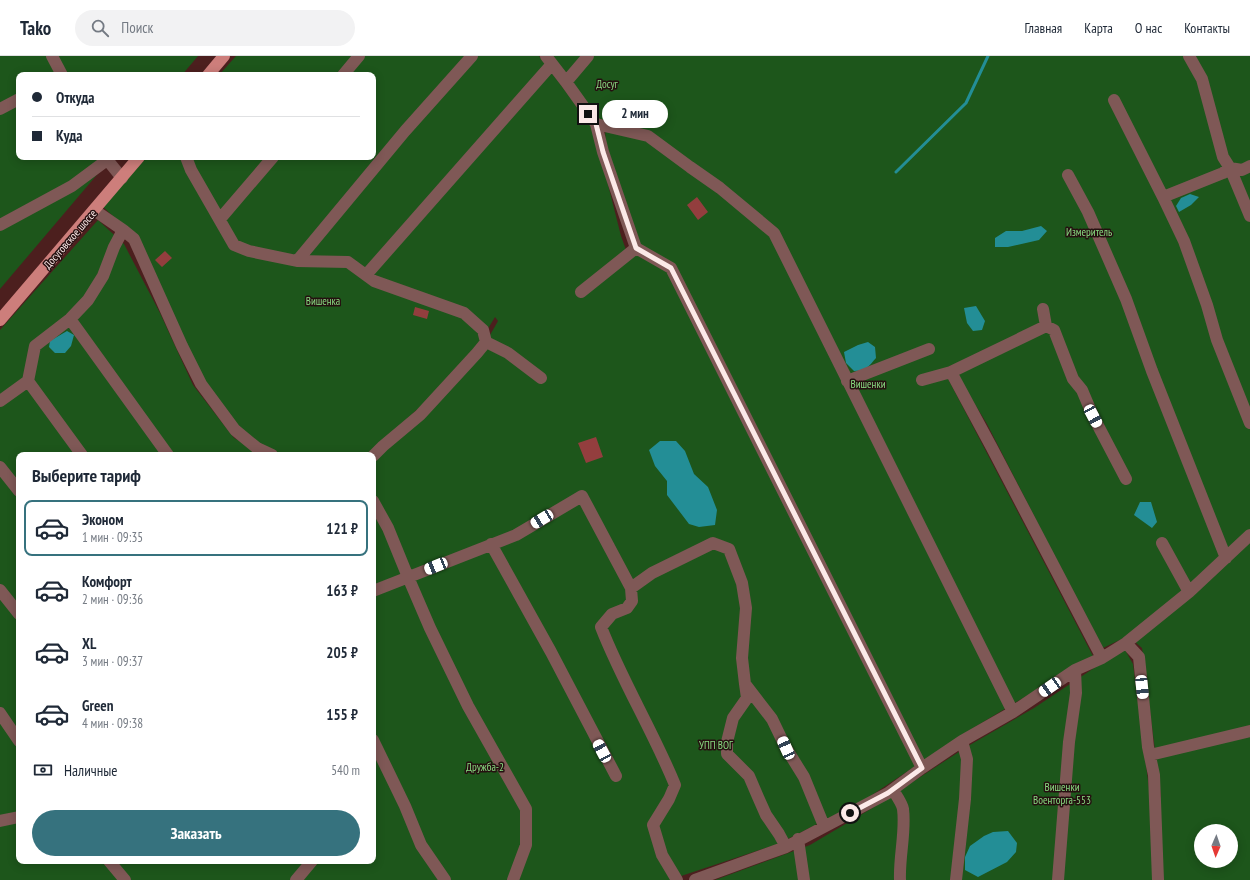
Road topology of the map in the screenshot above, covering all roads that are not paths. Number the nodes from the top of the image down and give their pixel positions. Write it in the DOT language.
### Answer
graph roads {
  1 [pos="52,56"];
  2 [pos="224,56"];
  3 [pos="359,56"];
  4 [pos="472,56"];
  5 [pos="588,56"];
  6 [pos="1189,56"];
  7 [pos="549,60"];
  8 [pos="60,72"];
  9 [pos="211,72"];
  10 [pos="346,72"];
  11 [pos="566,82"];
  12 [pos="1114,100"];
  13 [pos="16,101"];
  14 [pos="0,109"];
  15 [pos="596,124"];
  16 [pos="104,160"];
  17 [pos="108,160"];
  18 [pos="137,160"];
  19 [pos="187,160"];
  20 [pos="270,160"];
  21 [pos="1250,166"];
  22 [pos="1230,168"];
  23 [pos="1068,175"];
  24 [pos="122,178"];
  25 [pos="1163,197"];
  26 [pos="94,210"];
  27 [pos="1250,216"];
  28 [pos="220,220"];
  29 [pos="0,225"];
  30 [pos="123,230"];
  31 [pos="636,248"];
  32 [pos="298,261"];
  33 [pos="366,275"];
  34 [pos="580,292"];
  35 [pos="1043,310"];
  36 [pos="0,320"];
  37 [pos="70,320"];
  38 [pos="1046,326"];
  39 [pos="486,342"];
  40 [pos="929,350"];
  41 [pos="951,372"];
  42 [pos="541,378"];
  43 [pos="847,380"];
  44 [pos="922,380"];
  45 [pos="28,381"];
  46 [pos="0,401"];
  47 [pos="1250,423"];
  48 [pos="80,452"];
  49 [pos="166,452"];
  50 [pos="266,452"];
  51 [pos="376,453"];
  52 [pos="0,467"];
  53 [pos="1126,479"];
  54 [pos="16,487"];
  55 [pos="376,506"];
  56 [pos="1250,535"];
  57 [pos="1162,543"];
  58 [pos="491,544"];
  59 [pos="1226,558"];
  60 [pos="408,577"];
  61 [pos="631,588"];
  62 [pos="0,590"];
  63 [pos="376,590"];
  64 [pos="1189,592"];
  65 [pos="16,610"];
  66 [pos="1126,643"];
  67 [pos="1102,658"];
  68 [pos="1075,670"];
  69 [pos="745,684"];
  70 [pos="1013,712"];
  71 [pos="0,713"];
  72 [pos="1250,731"];
  73 [pos="16,737"];
  74 [pos="962,741"];
  75 [pos="376,746"];
  76 [pos="1150,755"];
  77 [pos="922,768"];
  78 [pos="616,776"];
  79 [pos="893,790"];
  80 [pos="16,818"];
  81 [pos="0,821"];
  82 [pos="824,826"];
  83 [pos="798,839"];
  84 [pos="786,847"];
  85 [pos="112,864"];
  86 [pos="309,864"];
  87 [pos="125,880"];
  88 [pos="296,880"];
  89 [pos="445,880"];
  90 [pos="513,880"];
  91 [pos="677,880"];
  92 [pos="695,880"];
  93 [pos="804,880"];
  94 [pos="900,880"];
  95 [pos="956,880"];
  96 [pos="1058,880"];
  97 [pos="1158,880"];
  1 -- 8 [label="lane"];
  2 -- 9 [label="main road"];
  3 -- 10 [label="lane"];
  4 -- 32 [label="lane"];
  5 -- 11 [label="lane"];
  6 -- 22 [label="lane"];
  7 -- 11 [label="lane"];
  7 -- 33 [label="lane"];
  11 -- 15 [label="lane"];
  12 -- 25 [label="lane"];
  13 -- 14 [label="lane"];
  15 -- 31 [label="lane"];
  15 -- 43 [label="lane"];
  16 -- 29 [label="lane"];
  17 -- 24 [label="lane"];
  18 -- 24 [label="main road, Досуговское шоссе"];
  19 -- 28 [label="lane"];
  20 -- 28 [label="lane"];
  21 -- 22 [label="lane"];
  22 -- 25 [label="lane"];
  22 -- 27 [label="lane"];
  23 -- 59 [label="lane"];
  24 -- 26 [label="main road, Досуговское шоссе"];
  25 -- 47 [label="lane"];
  26 -- 30 [label="lane"];
  26 -- 36 [label="main road, Досуговское шоссе"];
  28 -- 32 [label="lane"];
  30 -- 37 [label="lane"];
  30 -- 50 [label="lane"];
  31 -- 34 [label="lane"];
  31 -- 77 [label="lane"];
  32 -- 33 [label="lane"];
  33 -- 39 [label="lane"];
  35 -- 38 [label="lane"];
  37 -- 45 [label="lane"];
  37 -- 49 [label="lane"];
  38 -- 41 [label="lane"];
  38 -- 53 [label="lane"];
  39 -- 42 [label="lane"];
  39 -- 51 [label="lane"];
  40 -- 43 [label="lane"];
  41 -- 44 [label="lane"];
  41 -- 67 [label="lane"];
  43 -- 70 [label="lane"];
  45 -- 46 [label="lane"];
  45 -- 48 [label="lane"];
  52 -- 54 [label="lane"];
  55 -- 60 [label="lane"];
  56 -- 59 [label="lane"];
  57 -- 64 [label="lane"];
  58 -- 60 [label="lane"];
  58 -- 61 [label="lane"];
  58 -- 78 [label="lane"];
  59 -- 64 [label="lane"];
  60 -- 63 [label="lane"];
  60 -- 90 [label="lane"];
  61 -- 69 [label="lane"];
  61 -- 91 [label="lane"];
  62 -- 65 [label="lane"];
  64 -- 66 [label="lane"];
  66 -- 67 [label="lane"];
  66 -- 76 [label="lane"];
  67 -- 68 [label="lane"];
  68 -- 70 [label="lane"];
  68 -- 96 [label="lane"];
  69 -- 82 [label="lane"];
  69 -- 84 [label="lane"];
  70 -- 74 [label="lane"];
  71 -- 73 [label="lane"];
  72 -- 76 [label="lane"];
  74 -- 77 [label="lane"];
  74 -- 95 [label="lane"];
  75 -- 89 [label="lane"];
  76 -- 97 [label="lane"];
  77 -- 79 [label="lane"];
  79 -- 82 [label="lane"];
  79 -- 94 [label="lane"];
  80 -- 81 [label="lane"];
  82 -- 83 [label="lane"];
  83 -- 84 [label="lane"];
  83 -- 93 [label="lane"];
  84 -- 92 [label="lane"];
  85 -- 87 [label="lane"];
  86 -- 88 [label="lane"];
}
